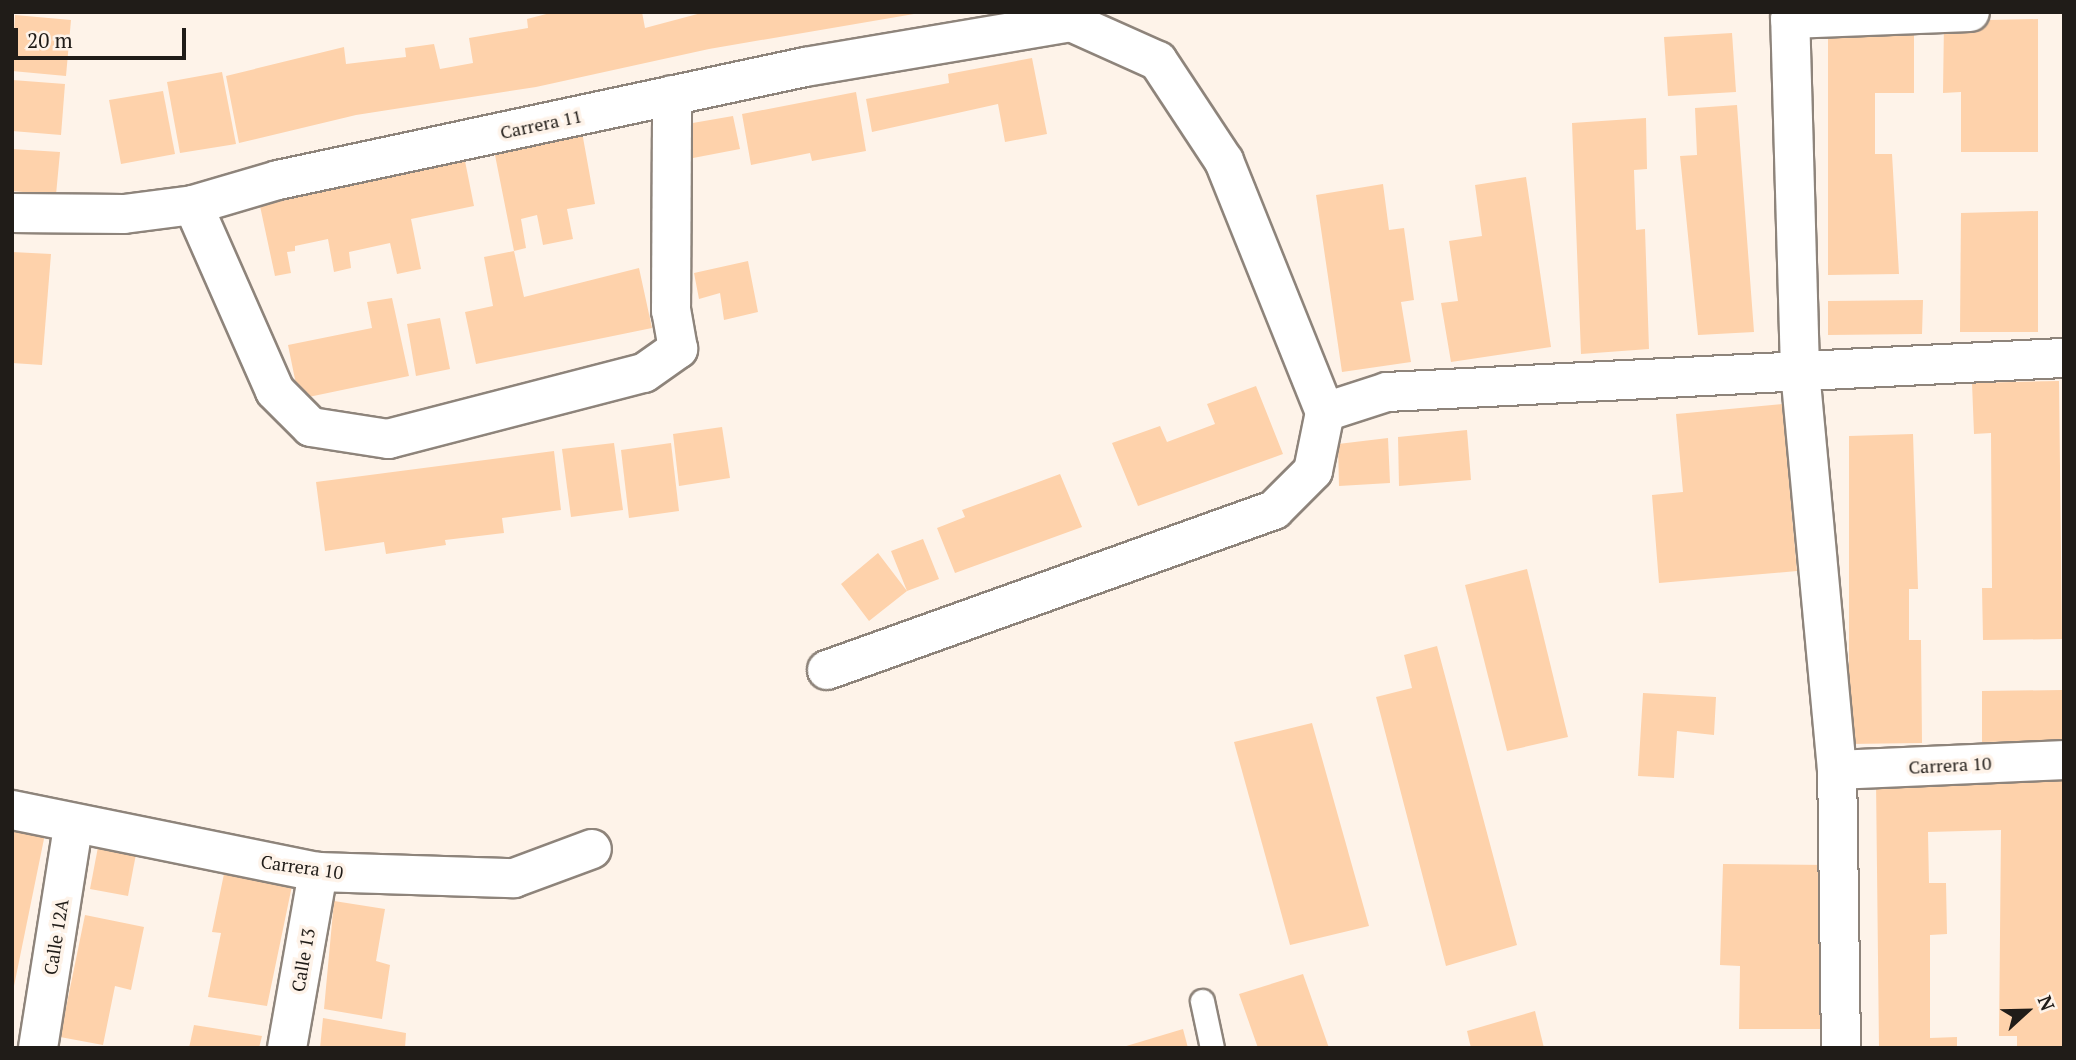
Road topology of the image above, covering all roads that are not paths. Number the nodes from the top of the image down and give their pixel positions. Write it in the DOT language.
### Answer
graph roads {
  1 [pos="1970,12"];
  2 [pos="672,96"];
  3 [pos="192,205"];
  4 [pos="12,213"];
  5 [pos="2064,358"];
  6 [pos="1800,370"];
  7 [pos="1325,412"];
  8 [pos="827,670"];
  9 [pos="2064,760"];
  10 [pos="1837,770"];
  11 [pos="12,810"];
  12 [pos="74,826"];
  13 [pos="592,849"];
  14 [pos="318,872"];
  15 [pos="1202,1001"];
  16 [pos="37,1048"];
  17 [pos="288,1048"];
  18 [pos="1212,1048"];
  19 [pos="1841,1048"];
  1 -- 6 [label="street"];
  2 -- 3 [label="street, Carrera 11"];
  2 -- 3 [label="street"];
  2 -- 7 [label="street, Carrera 11"];
  3 -- 4 [label="street, Carrera 11"];
  5 -- 6 [label="street"];
  6 -- 7 [label="street"];
  6 -- 10 [label="street"];
  7 -- 8 [label="street"];
  9 -- 10 [label="street, Carrera 10"];
  10 -- 19 [label="street"];
  11 -- 12 [label="street, Carrera 10"];
  12 -- 14 [label="street, Carrera 10"];
  12 -- 16 [label="street, Calle 12A"];
  13 -- 14 [label="street, Carrera 10"];
  14 -- 17 [label="street, Calle 13"];
  15 -- 18 [label="lane"];
}
